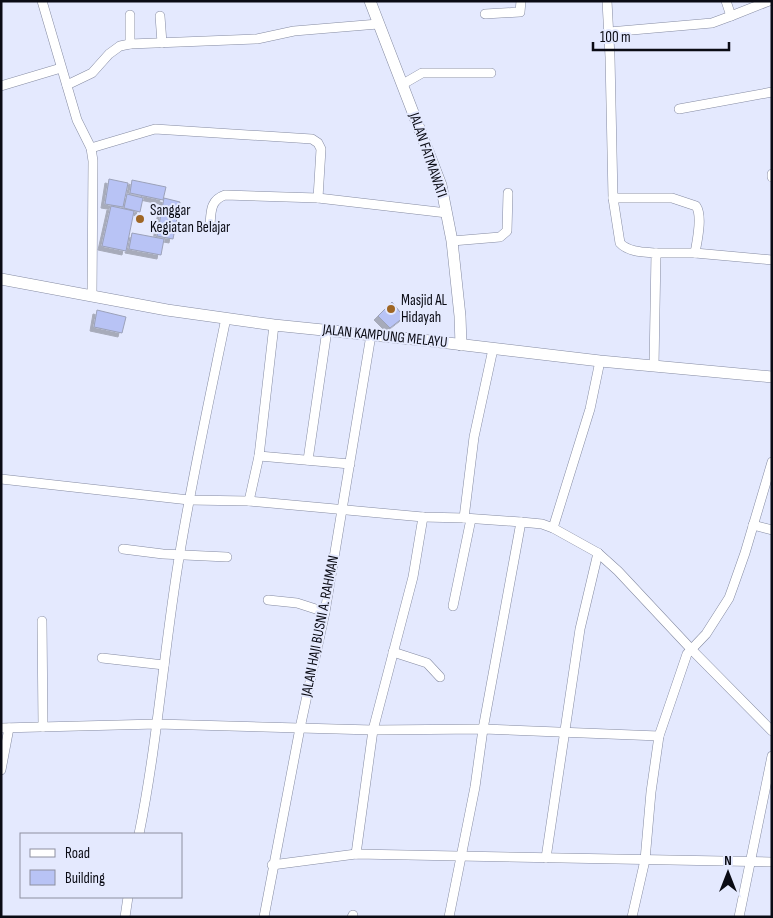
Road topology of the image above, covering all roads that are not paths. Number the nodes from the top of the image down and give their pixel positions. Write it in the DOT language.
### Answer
graph roads {
  1 [pos="42,1"];
  2 [pos="370,1"];
  3 [pos="521,1"];
  4 [pos="607,1"];
  5 [pos="726,1"];
  6 [pos="769,1"];
  7 [pos="485,14"];
  8 [pos="130,15"];
  9 [pos="160,16"];
  10 [pos="731,16"];
  11 [pos="378,24"];
  12 [pos="609,32"];
  13 [pos="162,43"];
  14 [pos="130,44"];
  15 [pos="61,68"];
  16 [pos="491,73"];
  17 [pos="403,84"];
  18 [pos="67,85"];
  19 [pos="1,86"];
  20 [pos="772,92"];
  21 [pos="679,109"];
  22 [pos="91,148"];
  23 [pos="508,193"];
  24 [pos="318,198"];
  25 [pos="613,198"];
  26 [pos="447,213"];
  27 [pos="210,226"];
  28 [pos="452,241"];
  29 [pos="656,253"];
  30 [pos="695,253"];
  31 [pos="772,260"];
  32 [pos="1,279"];
  33 [pos="92,296"];
  34 [pos="226,318"];
  35 [pos="274,325"];
  36 [pos="327,330"];
  37 [pos="371,335"];
  38 [pos="462,345"];
  39 [pos="493,348"];
  40 [pos="600,362"];
  41 [pos="654,366"];
  42 [pos="772,377"];
  43 [pos="259,456"];
  44 [pos="308,460"];
  45 [pos="772,462"];
  46 [pos="350,464"];
  47 [pos="1,479"];
  48 [pos="189,500"];
  49 [pos="249,501"];
  50 [pos="342,509"];
  51 [pos="424,517"];
  52 [pos="468,518"];
  53 [pos="521,522"];
  54 [pos="753,525"];
  55 [pos="553,528"];
  56 [pos="772,530"];
  57 [pos="123,549"];
  58 [pos="179,554"];
  59 [pos="598,554"];
  60 [pos="227,557"];
  61 [pos="268,600"];
  62 [pos="453,606"];
  63 [pos="325,612"];
  64 [pos="42,621"];
  65 [pos="690,649"];
  66 [pos="393,652"];
  67 [pos="102,658"];
  68 [pos="164,665"];
  69 [pos="440,677"];
  70 [pos="157,724"];
  71 [pos="43,727"];
  72 [pos="5,728"];
  73 [pos="300,728"];
  74 [pos="483,729"];
  75 [pos="373,730"];
  76 [pos="772,731"];
  77 [pos="564,732"];
  78 [pos="659,736"];
  79 [pos="772,756"];
  80 [pos="1,770"];
  81 [pos="139,833"];
  82 [pos="356,854"];
  83 [pos="462,856"];
  84 [pos="546,858"];
  85 [pos="644,860"];
  86 [pos="751,861"];
  87 [pos="772,862"];
  88 [pos="272,865"];
  89 [pos="128,898"];
  90 [pos="125,917"];
  91 [pos="264,917"];
  92 [pos="449,917"];
  93 [pos="632,917"];
  94 [pos="739,917"];
  1 -- 15 [label="street"];
  2 -- 11 [label="main road, JALAN FATMAWATI"];
  3 -- 7 [label="street"];
  4 -- 12 [label="street"];
  5 -- 10 [label="street"];
  6 -- 10 [label="street"];
  8 -- 14 [label="street"];
  9 -- 13 [label="street"];
  10 -- 12 [label="street"];
  11 -- 13 [label="street"];
  11 -- 17 [label="main road, JALAN FATMAWATI"];
  12 -- 25 [label="street"];
  13 -- 14 [label="street"];
  14 -- 18 [label="street"];
  15 -- 18 [label="street"];
  15 -- 19 [label="street"];
  16 -- 17 [label="street"];
  17 -- 26 [label="main road, JALAN FATMAWATI"];
  18 -- 22 [label="street"];
  20 -- 21 [label="street"];
  22 -- 24 [label="street"];
  22 -- 33 [label="street"];
  23 -- 28 [label="street"];
  24 -- 26 [label="street"];
  24 -- 27 [label="street"];
  25 -- 29 [label="street"];
  25 -- 30 [label="street"];
  26 -- 28 [label="main road, JALAN FATMAWATI"];
  28 -- 38 [label="main road, JALAN FATMAWATI"];
  29 -- 30 [label="street"];
  29 -- 41 [label="street"];
  30 -- 31 [label="street"];
  32 -- 33 [label="main road, JALAN KAMPUNG MELAYU"];
  33 -- 34 [label="main road, JALAN KAMPUNG MELAYU"];
  34 -- 35 [label="main road, JALAN KAMPUNG MELAYU"];
  34 -- 48 [label="street"];
  35 -- 36 [label="main road, JALAN KAMPUNG MELAYU"];
  35 -- 43 [label="street"];
  36 -- 37 [label="main road, JALAN KAMPUNG MELAYU"];
  36 -- 44 [label="street"];
  37 -- 38 [label="main road, JALAN KAMPUNG MELAYU"];
  37 -- 46 [label="street, JALAN HAJI BUSNI A. RAHMAN"];
  38 -- 39 [label="main road, JALAN KAMPUNG MELAYU"];
  39 -- 40 [label="main road, JALAN KAMPUNG MELAYU"];
  39 -- 52 [label="street"];
  40 -- 41 [label="main road, JALAN KAMPUNG MELAYU"];
  40 -- 55 [label="street"];
  41 -- 42 [label="main road, JALAN KAMPUNG MELAYU"];
  43 -- 44 [label="street"];
  43 -- 49 [label="street"];
  44 -- 46 [label="street"];
  45 -- 54 [label="street"];
  46 -- 50 [label="street, JALAN HAJI BUSNI A. RAHMAN"];
  47 -- 48 [label="street"];
  48 -- 49 [label="street"];
  48 -- 58 [label="street"];
  49 -- 50 [label="street"];
  50 -- 51 [label="street"];
  50 -- 63 [label="street, JALAN HAJI BUSNI A. RAHMAN"];
  51 -- 52 [label="street"];
  51 -- 66 [label="street"];
  52 -- 53 [label="street"];
  52 -- 62 [label="street"];
  53 -- 55 [label="street"];
  53 -- 74 [label="street"];
  54 -- 56 [label="street"];
  54 -- 65 [label="street"];
  55 -- 59 [label="street"];
  57 -- 58 [label="street"];
  58 -- 60 [label="street"];
  58 -- 68 [label="street"];
  59 -- 65 [label="street"];
  59 -- 77 [label="street"];
  61 -- 63 [label="street"];
  63 -- 73 [label="street, JALAN HAJI BUSNI A. RAHMAN"];
  64 -- 71 [label="street"];
  65 -- 76 [label="street"];
  65 -- 78 [label="street"];
  66 -- 69 [label="street"];
  66 -- 75 [label="street"];
  67 -- 68 [label="street"];
  68 -- 70 [label="street"];
  70 -- 71 [label="street"];
  70 -- 73 [label="street"];
  70 -- 81 [label="street"];
  71 -- 72 [label="street"];
  72 -- 80 [label="street"];
  73 -- 75 [label="street"];
  73 -- 88 [label="street, JALAN HAJI BUSNI A. RAHMAN"];
  74 -- 75 [label="street"];
  74 -- 77 [label="street"];
  74 -- 83 [label="street"];
  75 -- 82 [label="street"];
  77 -- 78 [label="street"];
  77 -- 84 [label="street"];
  78 -- 85 [label="street"];
  79 -- 86 [label="street"];
  82 -- 83 [label="street"];
  82 -- 88 [label="street"];
  83 -- 84 [label="street"];
  83 -- 92 [label="street"];
  84 -- 85 [label="street"];
  85 -- 86 [label="street"];
  85 -- 93 [label="street"];
  86 -- 87 [label="street"];
  86 -- 94 [label="street"];
  88 -- 91 [label="street, JALAN HAJI BUSNI A. RAHMAN"];
  89 -- 90 [label="street"];
}
